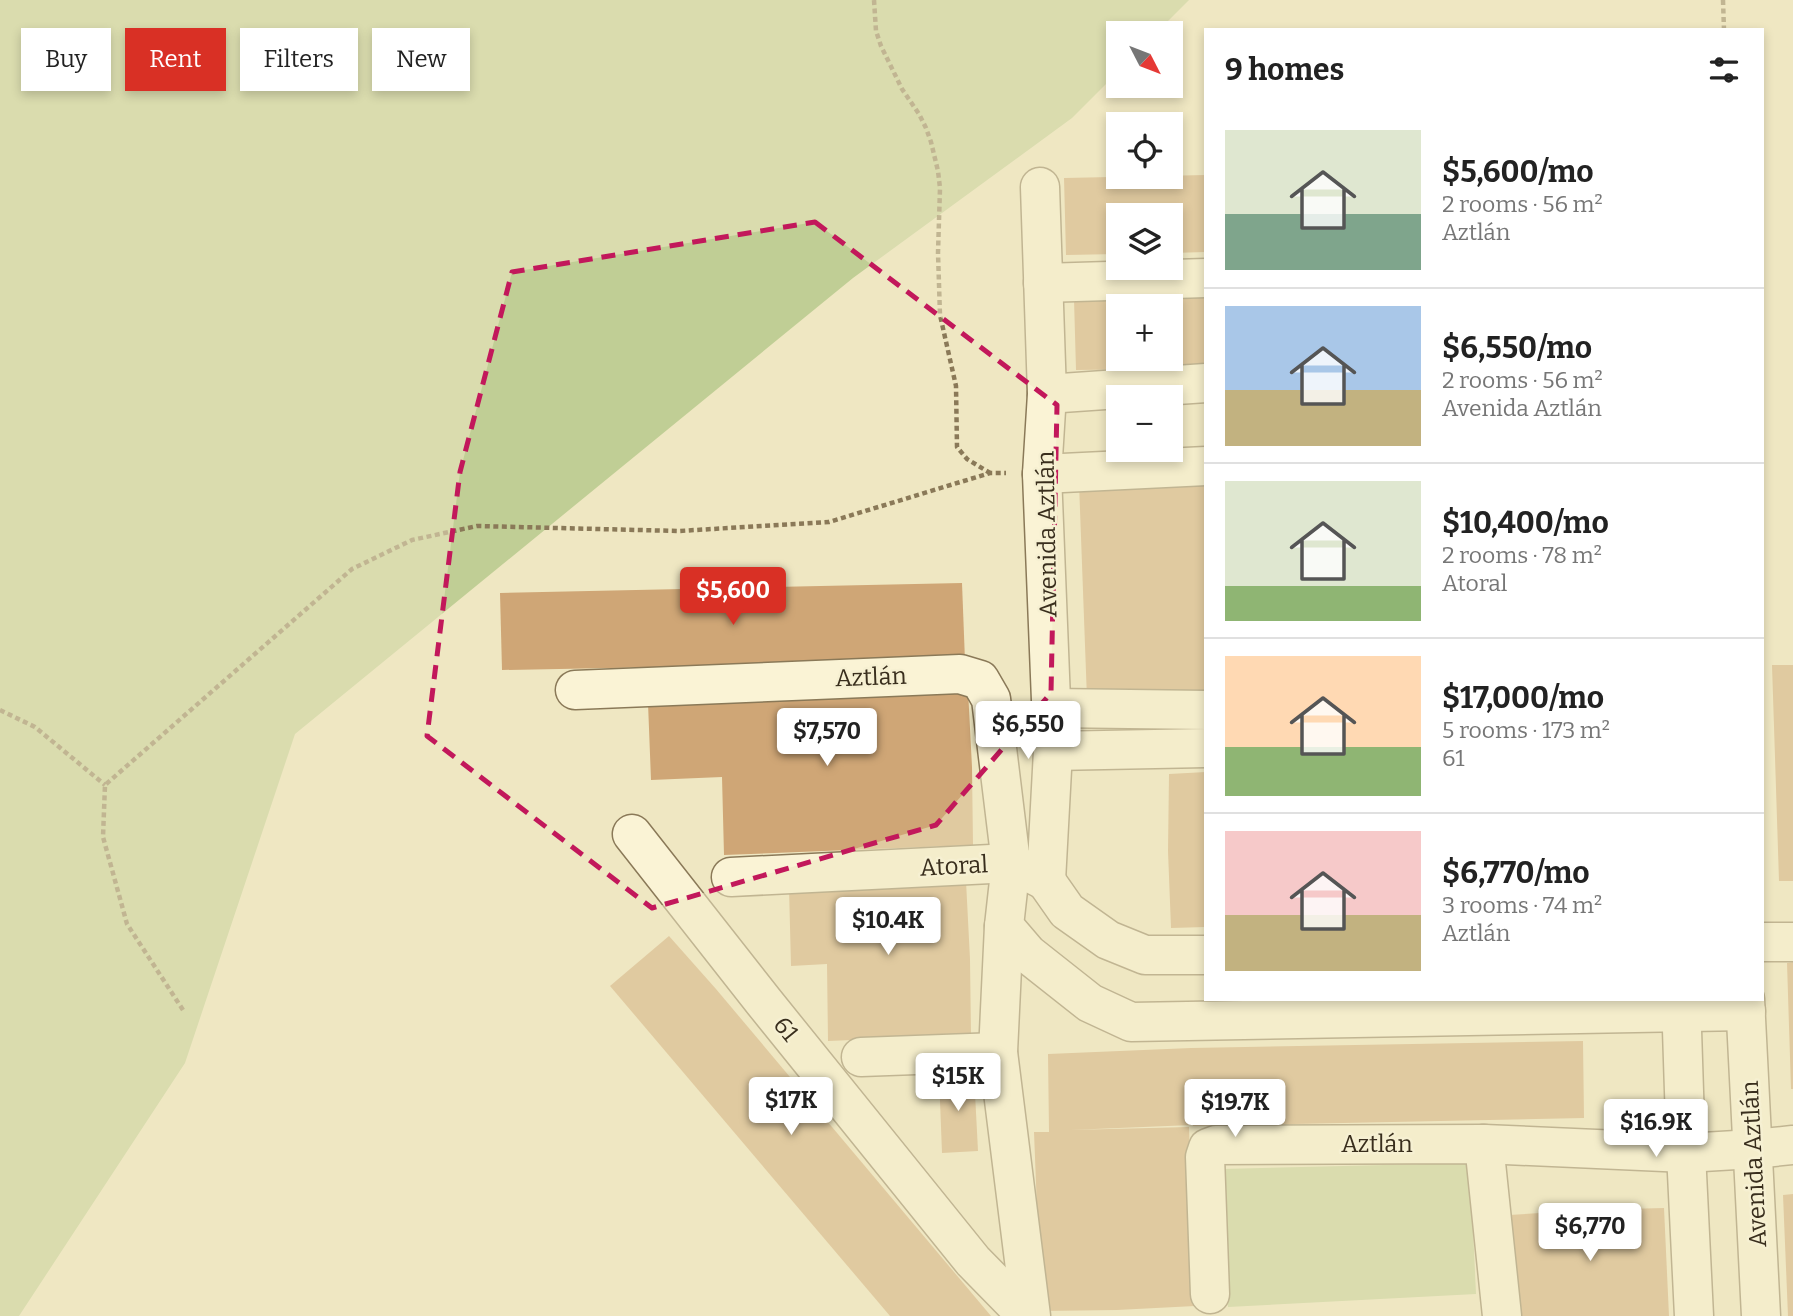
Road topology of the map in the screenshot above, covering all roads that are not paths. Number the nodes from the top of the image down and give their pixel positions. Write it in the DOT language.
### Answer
graph roads {
  1 [pos="1040,187"];
  2 [pos="1204,278"];
  3 [pos="1043,283"];
  4 [pos="1204,383"];
  5 [pos="1047,394"];
  6 [pos="1204,466"];
  7 [pos="1042,474"];
  8 [pos="575,690"];
  9 [pos="1053,708"];
  10 [pos="1204,710"];
  11 [pos="1204,748"];
  12 [pos="1053,751"];
  13 [pos="632,834"];
  14 [pos="1011,863"];
  15 [pos="731,877"];
  16 [pos="1045,881"];
  17 [pos="1004,926"];
  18 [pos="1764,942"];
  19 [pos="1793,942"];
  20 [pos="1204,955"];
  21 [pos="1746,1005"];
  22 [pos="1681,1006"];
  23 [pos="998,1052"];
  24 [pos="861,1058"];
  25 [pos="1484,1144"];
  26 [pos="1793,1145"];
  27 [pos="1753,1149"];
  28 [pos="1685,1153"];
  29 [pos="1210,1294"];
  30 [pos="1029,1316"];
  31 [pos="1480,1316"];
  32 [pos="1502,1316"];
  33 [pos="1695,1316"];
  34 [pos="1761,1316"];
  1 -- 3 [label="street, Avenida Aztlán"];
  2 -- 3 [label="street"];
  3 -- 5 [label="street, Avenida Aztlán"];
  4 -- 5 [label="street"];
  5 -- 7 [label="street, Avenida Aztlán"];
  6 -- 7 [label="street"];
  7 -- 9 [label="street, Avenida Aztlán"];
  8 -- 14 [label="street, Aztlán"];
  9 -- 10 [label="street"];
  9 -- 12 [label="street, Avenida Aztlán"];
  11 -- 12 [label="street"];
  12 -- 16 [label="street, Avenida Aztlán"];
  13 -- 30 [label="street, 61"];
  14 -- 15 [label="street, Atoral"];
  14 -- 16 [label="street"];
  14 -- 17 [label="street"];
  16 -- 20 [label="street"];
  17 -- 22 [label="street, Avenida Aztlán"];
  17 -- 23 [label="street"];
  18 -- 19 [label="street"];
  21 -- 22 [label="street, Avenida Aztlán"];
  21 -- 27 [label="street, Avenida Aztlán"];
  22 -- 28 [label="street"];
  23 -- 24 [label="street"];
  23 -- 30 [label="street"];
  25 -- 28 [label="street, Aztlán"];
  25 -- 29 [label="street, Aztlán"];
  25 -- 32 [label="street"];
  26 -- 27 [label="street, Aztlán"];
  27 -- 28 [label="street, Aztlán"];
  27 -- 34 [label="street, Avenida Aztlán"];
  28 -- 33 [label="street"];
  31 -- 32 [label="street"];
}
